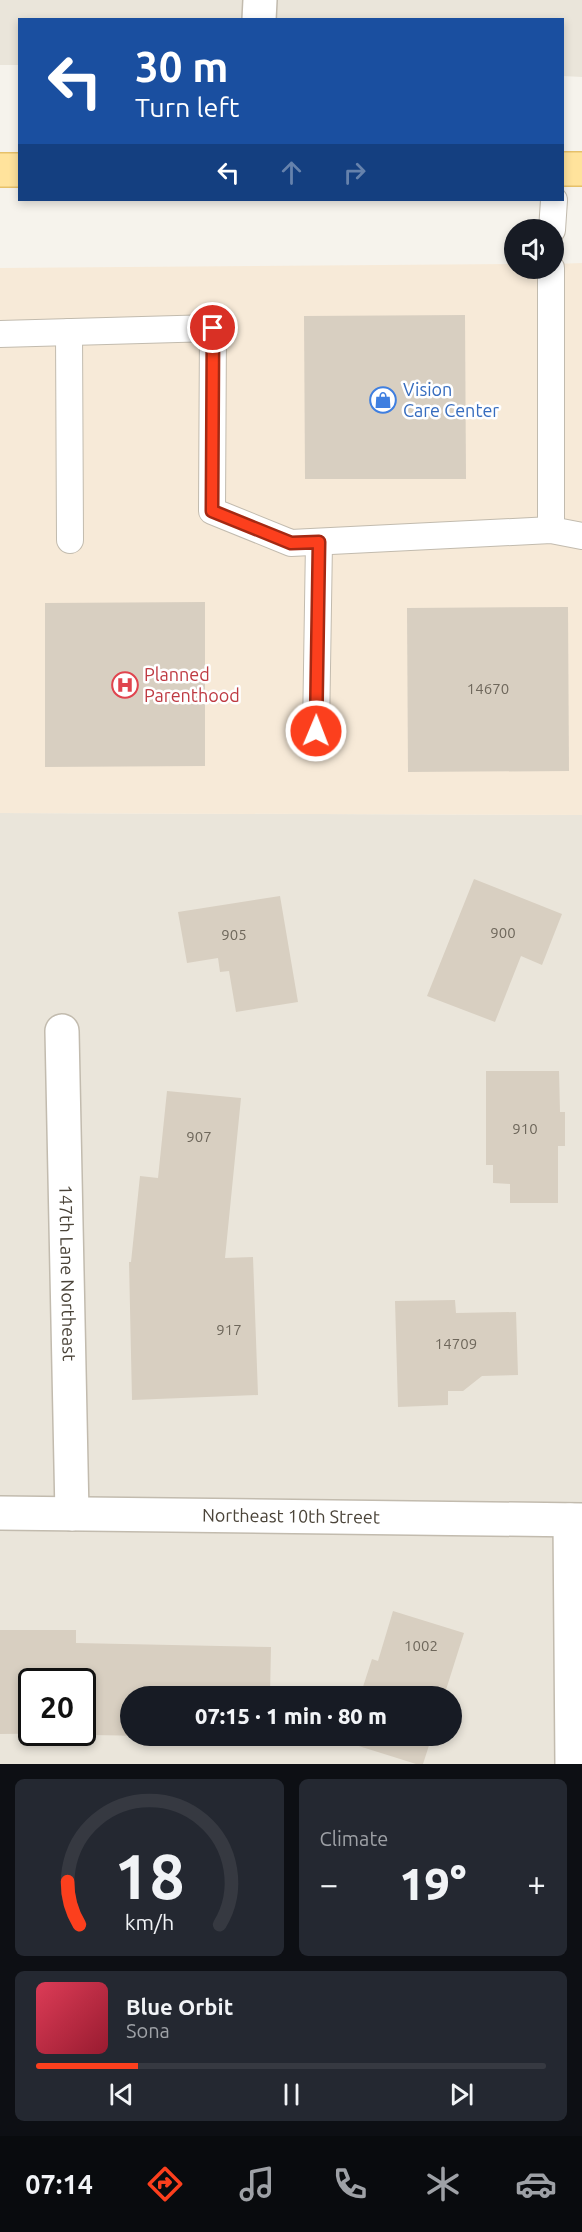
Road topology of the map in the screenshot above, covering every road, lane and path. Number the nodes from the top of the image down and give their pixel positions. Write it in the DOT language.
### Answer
graph roads {
  1 [pos="260,0"];
  2 [pos="259,18"];
  3 [pos="564,169"];
  4 [pos="582,169"];
  5 [pos="0,170"];
  6 [pos="18,170"];
  7 [pos="554,201"];
  8 [pos="553,219"];
  9 [pos="551,279"];
  10 [pos="69,332"];
  11 [pos="0,334"];
  12 [pos="551,530"];
  13 [pos="582,536"];
  14 [pos="70,540"];
  15 [pos="319,542"];
  16 [pos="316,731"];
  17 [pos="62,1031"];
  18 [pos="0,1514"];
  19 [pos="72,1514"];
  20 [pos="576,1520"];
  21 [pos="572,1764"];
  1 -- 2 [label="street"];
  3 -- 4 [label="main road"];
  5 -- 6 [label="main road"];
  7 -- 8 [label="lane"];
  9 -- 12 [label="lane"];
  10 -- 11 [label="lane"];
  10 -- 14 [label="lane"];
  10 -- 15 [label="lane"];
  12 -- 13 [label="lane"];
  12 -- 15 [label="lane"];
  15 -- 16 [label="lane"];
  17 -- 19 [label="street, 147th Lane Northeast"];
  18 -- 19 [label="street, Northeast 10th Street"];
  19 -- 20 [label="street, Northeast 10th Street"];
  20 -- 21 [label="street"];
}
